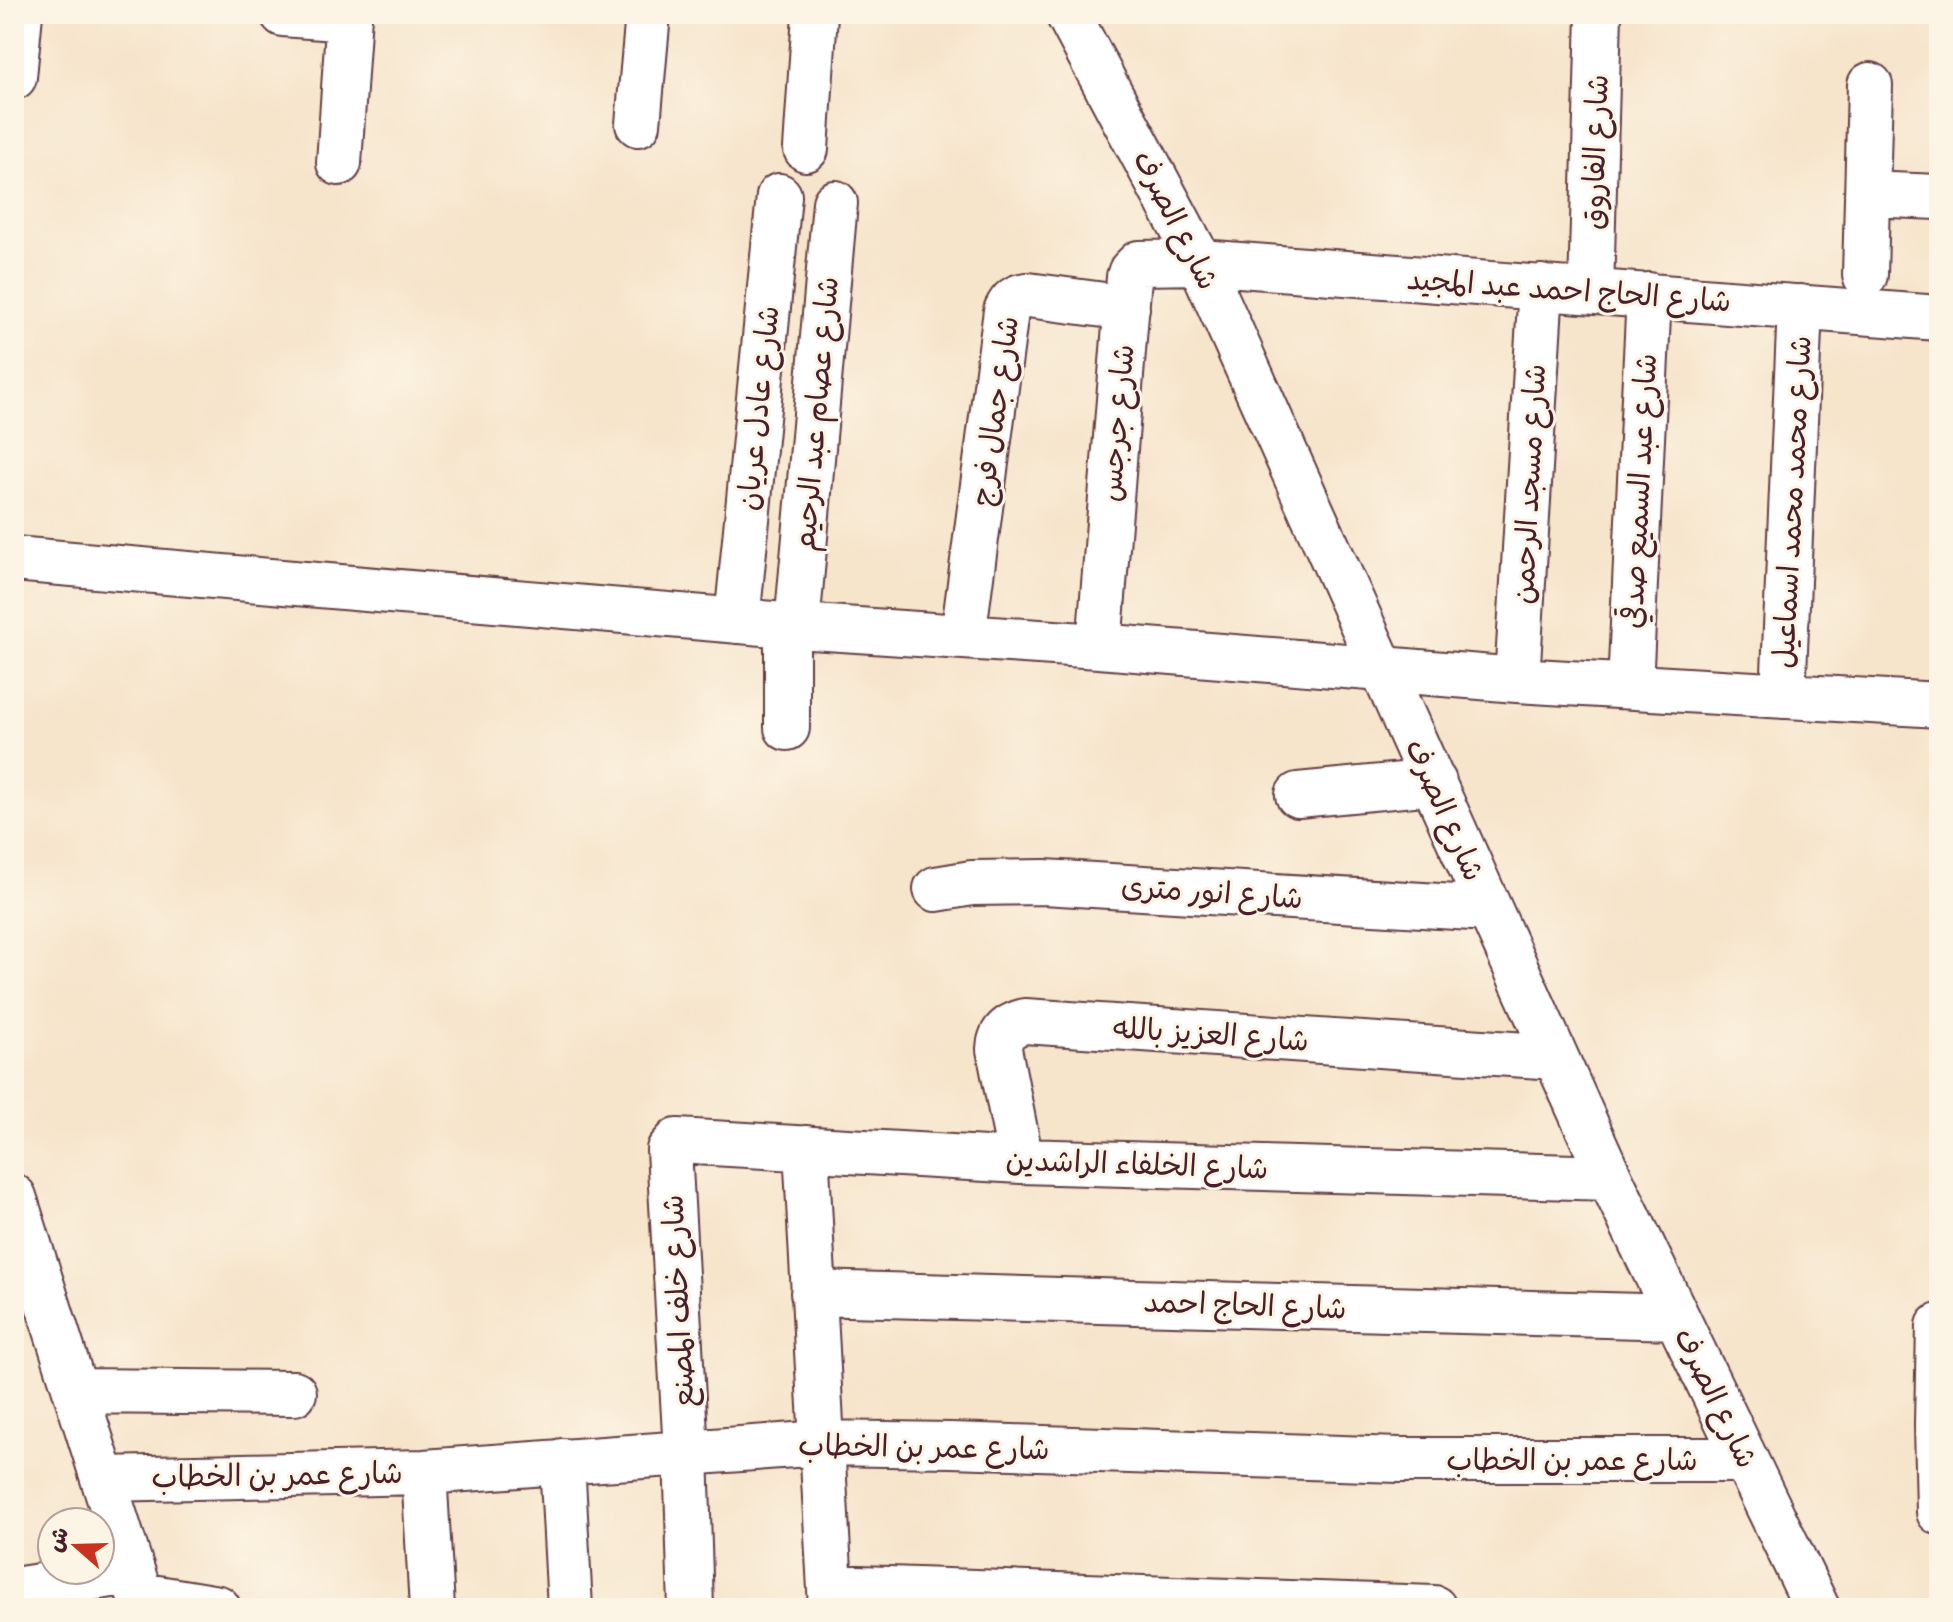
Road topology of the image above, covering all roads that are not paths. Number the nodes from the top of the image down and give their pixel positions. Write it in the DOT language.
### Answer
graph roads {
  1 [pos="20,14"];
  2 [pos="283,14"];
  3 [pos="648,14"];
  4 [pos="815,14"];
  5 [pos="1068,14"];
  6 [pos="1599,14"];
  7 [pos="349,17"];
  8 [pos="14,77"];
  9 [pos="1870,85"];
  10 [pos="638,124"];
  11 [pos="806,149"];
  12 [pos="339,163"];
  13 [pos="1867,194"];
  14 [pos="779,196"];
  15 [pos="1939,197"];
  16 [pos="835,203"];
  17 [pos="1200,262"];
  18 [pos="1865,275"];
  19 [pos="1541,287"];
  20 [pos="1591,291"];
  21 [pos="1649,295"];
  22 [pos="1800,307"];
  23 [pos="1127,308"];
  24 [pos="1939,318"];
  25 [pos="14,559"];
  26 [pos="737,621"];
  27 [pos="792,626"];
  28 [pos="963,637"];
  29 [pos="1099,646"];
  30 [pos="1382,670"];
  31 [pos="1517,680"];
  32 [pos="1630,686"];
  33 [pos="1783,696"];
  34 [pos="1939,705"];
  35 [pos="787,728"];
  36 [pos="1434,782"];
  37 [pos="1298,795"];
  38 [pos="936,889"];
  39 [pos="1489,909"];
  40 [pos="1555,1057"];
  41 [pos="806,1148"];
  42 [pos="669,1150"];
  43 [pos="1021,1161"];
  44 [pos="1610,1178"];
  45 [pos="14,1197"];
  46 [pos="813,1293"];
  47 [pos="1677,1317"];
  48 [pos="1939,1326"];
  49 [pos="76,1391"];
  50 [pos="294,1393"];
  51 [pos="822,1443"];
  52 [pos="686,1452"];
  53 [pos="1746,1460"];
  54 [pos="562,1461"];
  55 [pos="1938,1461"];
  56 [pos="424,1472"];
  57 [pos="104,1479"];
  58 [pos="1939,1512"];
  59 [pos="14,1590"];
  60 [pos="138,1592"];
  61 [pos="830,1598"];
  62 [pos="969,1600"];
  63 [pos="1144,1603"];
  64 [pos="218,1608"];
  65 [pos="432,1608"];
  66 [pos="570,1608"];
  67 [pos="691,1608"];
  68 [pos="1434,1608"];
  69 [pos="1817,1608"];
  1 -- 8 [label="street"];
  2 -- 7 [label="street"];
  3 -- 10 [label="street"];
  4 -- 11 [label="street"];
  5 -- 17 [label="street, شارع الصرف"];
  6 -- 20 [label="street, شارع الفاروق"];
  7 -- 12 [label="street"];
  9 -- 13 [label="street"];
  13 -- 15 [label="street"];
  13 -- 18 [label="street"];
  14 -- 26 [label="street, شارع عادل عريان"];
  16 -- 27 [label="street, شارع عصام عبد الرحيم"];
  17 -- 19 [label="street, شارع الحاج احمد عبد المجيد"];
  17 -- 23 [label="street, شارع جرجس"];
  17 -- 30 [label="street, شارع الصرف"];
  19 -- 20 [label="street, شارع الحاج احمد عبد المجيد"];
  19 -- 31 [label="street, شارع مسجد الرحمن"];
  20 -- 21 [label="street, شارع الحاج احمد عبد المجيد"];
  21 -- 22 [label="street, شارع الحاج احمد عبد المجيد"];
  21 -- 32 [label="street, شارع عبد السميع صدقي"];
  22 -- 24 [label="street, شارع الحاج احمد عبد المجيد"];
  22 -- 33 [label="street, شارع محمد محمد اسماعيل"];
  23 -- 28 [label="street, شارع جمال فرج"];
  23 -- 29 [label="street, شارع جرجس"];
  25 -- 26 [label="street"];
  26 -- 27 [label="street"];
  27 -- 28 [label="street"];
  27 -- 35 [label="street, شارع عصام عبد الرحيم"];
  28 -- 29 [label="street"];
  29 -- 30 [label="street"];
  30 -- 31 [label="street"];
  30 -- 36 [label="street, شارع الصرف"];
  31 -- 32 [label="street"];
  32 -- 33 [label="street"];
  33 -- 34 [label="street"];
  36 -- 37 [label="street"];
  36 -- 39 [label="street, شارع الصرف"];
  38 -- 39 [label="street, شارع انور مترى"];
  39 -- 40 [label="street, شارع الصرف"];
  40 -- 43 [label="street, شارع العزيز بالله"];
  40 -- 44 [label="street, شارع الصرف"];
  41 -- 42 [label="street, شارع الخلفاء الراشدين"];
  41 -- 43 [label="street, شارع الخلفاء الراشدين"];
  41 -- 46 [label="street"];
  42 -- 52 [label="street, شارع خلف المصنع"];
  43 -- 44 [label="street, شارع الخلفاء الراشدين"];
  44 -- 47 [label="street, شارع الصرف"];
  45 -- 49 [label="street"];
  46 -- 47 [label="street, شارع الحاج احمد"];
  46 -- 51 [label="street"];
  47 -- 53 [label="street, شارع الصرف"];
  48 -- 55 [label="street"];
  49 -- 50 [label="street"];
  49 -- 57 [label="street"];
  51 -- 52 [label="street, شارع عمر بن الخطاب"];
  51 -- 53 [label="street, شارع عمر بن الخطاب"];
  51 -- 61 [label="street"];
  52 -- 54 [label="street, شارع عمر بن الخطاب"];
  52 -- 67 [label="street, شارع خلف المصنع"];
  53 -- 69 [label="street, شارع الصرف"];
  54 -- 56 [label="street, شارع عمر بن الخطاب"];
  54 -- 66 [label="street"];
  55 -- 58 [label="street"];
  56 -- 57 [label="street, شارع عمر بن الخطاب"];
  56 -- 65 [label="street"];
  57 -- 60 [label="street"];
  59 -- 60 [label="street"];
  60 -- 64 [label="street"];
  61 -- 62 [label="street"];
  62 -- 63 [label="street"];
  63 -- 68 [label="street"];
}
